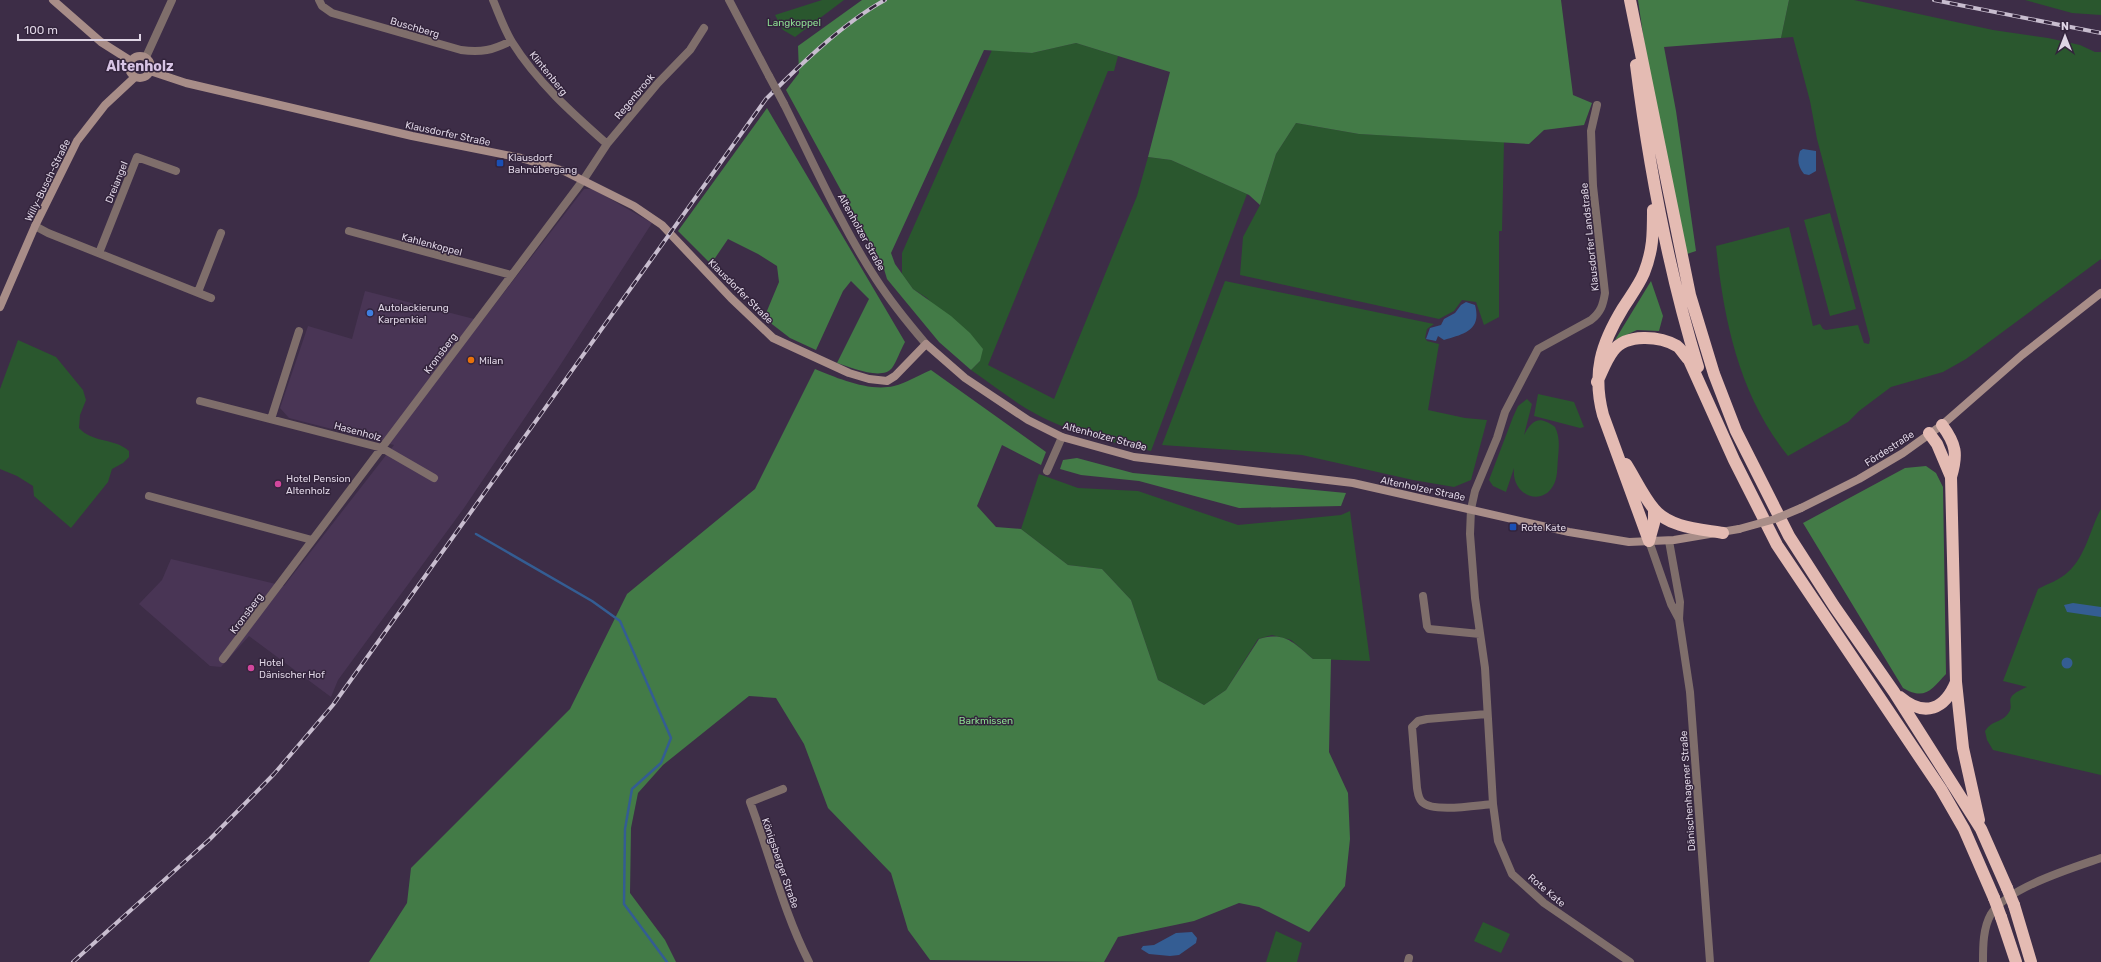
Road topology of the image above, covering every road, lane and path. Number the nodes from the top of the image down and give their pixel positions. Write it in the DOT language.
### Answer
graph roads {
  1 [pos="53,0"];
  2 [pos="172,0"];
  3 [pos="319,0"];
  4 [pos="493,0"];
  5 [pos="729,0"];
  6 [pos="1629,0"];
  7 [pos="704,28"];
  8 [pos="511,41"];
  9 [pos="146,57"];
  10 [pos="130,61"];
  11 [pos="150,71"];
  12 [pos="135,76"];
  13 [pos="1597,105"];
  14 [pos="607,144"];
  15 [pos="176,171"];
  16 [pos="584,179"];
  17 [pos="1653,181"];
  18 [pos="35,226"];
  19 [pos="349,231"];
  20 [pos="221,234"];
  21 [pos="99,253"];
  22 [pos="511,275"];
  23 [pos="198,292"];
  24 [pos="2101,293"];
  25 [pos="211,298"];
  26 [pos="0,307"];
  27 [pos="299,331"];
  28 [pos="926,344"];
  29 [pos="1597,382"];
  30 [pos="200,401"];
  31 [pos="271,419"];
  32 [pos="1942,425"];
  33 [pos="1929,433"];
  34 [pos="1062,437"];
  35 [pos="1612,440"];
  36 [pos="382,448"];
  37 [pos="1734,460"];
  38 [pos="1047,470"];
  39 [pos="1952,477"];
  40 [pos="434,478"];
  41 [pos="149,496"];
  42 [pos="1471,509"];
  43 [pos="1654,510"];
  44 [pos="1723,533"];
  45 [pos="312,540"];
  46 [pos="1649,541"];
  47 [pos="1669,541"];
  48 [pos="1423,596"];
  49 [pos="1679,619"];
  50 [pos="1480,634"];
  51 [pos="223,659"];
  52 [pos="1956,682"];
  53 [pos="1894,692"];
  54 [pos="1487,714"];
  55 [pos="783,789"];
  56 [pos="1493,804"];
  57 [pos="1981,829"];
  58 [pos="2101,858"];
  59 [pos="809,962"];
  60 [pos="1630,962"];
  61 [pos="1710,962"];
  62 [pos="1982,962"];
  63 [pos="2016,962"];
  64 [pos="2031,962"];
  1 -- 10 [label="street"];
  2 -- 9 [label="street"];
  3 -- 8 [label="street, Buschberg"];
  4 -- 8 [label="street, Klintenberg"];
  5 -- 28 [label="street, Altenholzer Straße, bridge"];
  6 -- 17 [label="highway"];
  6 -- 53 [label="highway"];
  7 -- 14 [label="street, Regenbrook"];
  8 -- 14 [label="street, Klintenberg"];
  9 -- 10 [label="street"];
  9 -- 11 [label="street"];
  10 -- 12 [label="street"];
  11 -- 12 [label="street"];
  11 -- 16 [label="street, Klausdorfer Straße"];
  12 -- 18 [label="street, Willy-Busch-Straße"];
  13 -- 42 [label="street, Klausdorfer Landstraße"];
  14 -- 16 [label="street, Regenbrook"];
  15 -- 21 [label="street, Dreiangel"];
  16 -- 22 [label="street, Kronsberg"];
  16 -- 28 [label="street, Klausdorfer Straße"];
  17 -- 29 [label="highway"];
  17 -- 37 [label="highway"];
  18 -- 21 [label="street"];
  18 -- 26 [label="street, Willy-Busch-Straße"];
  19 -- 22 [label="street, Kahlenkoppel"];
  20 -- 23 [label="street"];
  21 -- 23 [label="street"];
  22 -- 36 [label="street, Kronsberg"];
  23 -- 25 [label="street"];
  24 -- 32 [label="street, Fördestraße"];
  27 -- 31 [label="street"];
  28 -- 34 [label="street, Altenholzer Straße"];
  29 -- 35 [label="highway"];
  29 -- 37 [label="highway"];
  30 -- 31 [label="street, Hasenholz"];
  31 -- 36 [label="street, Hasenholz"];
  32 -- 33 [label="street, Fördestraße"];
  32 -- 39 [label="highway"];
  33 -- 39 [label="highway"];
  33 -- 44 [label="street, Fördestraße, bridge"];
  34 -- 38 [label="street"];
  34 -- 42 [label="street, Altenholzer Straße"];
  35 -- 43 [label="highway"];
  35 -- 46 [label="highway"];
  36 -- 40 [label="street, Hasenholz"];
  36 -- 45 [label="street, Kronsberg"];
  37 -- 63 [label="highway, bridge"];
  39 -- 52 [label="highway"];
  41 -- 45 [label="street"];
  42 -- 46 [label="street, Altenholzer Straße"];
  42 -- 50 [label="street, Rote Kate"];
  43 -- 44 [label="highway"];
  43 -- 46 [label="highway"];
  44 -- 47 [label="street, Fördestraße"];
  45 -- 51 [label="street, Kronsberg"];
  46 -- 47 [label="street, Fördestraße"];
  46 -- 49 [label="street, Dänischenhagener Straße"];
  47 -- 49 [label="street, Dänischenhagener Straße"];
  48 -- 50 [label="street"];
  49 -- 61 [label="street, Dänischenhagener Straße"];
  50 -- 54 [label="street, Rote Kate"];
  52 -- 53 [label="highway"];
  52 -- 57 [label="highway"];
  53 -- 57 [label="highway"];
  54 -- 56 [label="street, Rote Kate"];
  54 -- 56 [label="street"];
  55 -- 59 [label="street, Königsberger Straße"];
  56 -- 60 [label="street, Rote Kate"];
  57 -- 64 [label="highway, bridge"];
  58 -- 62 [label="street"];
}
